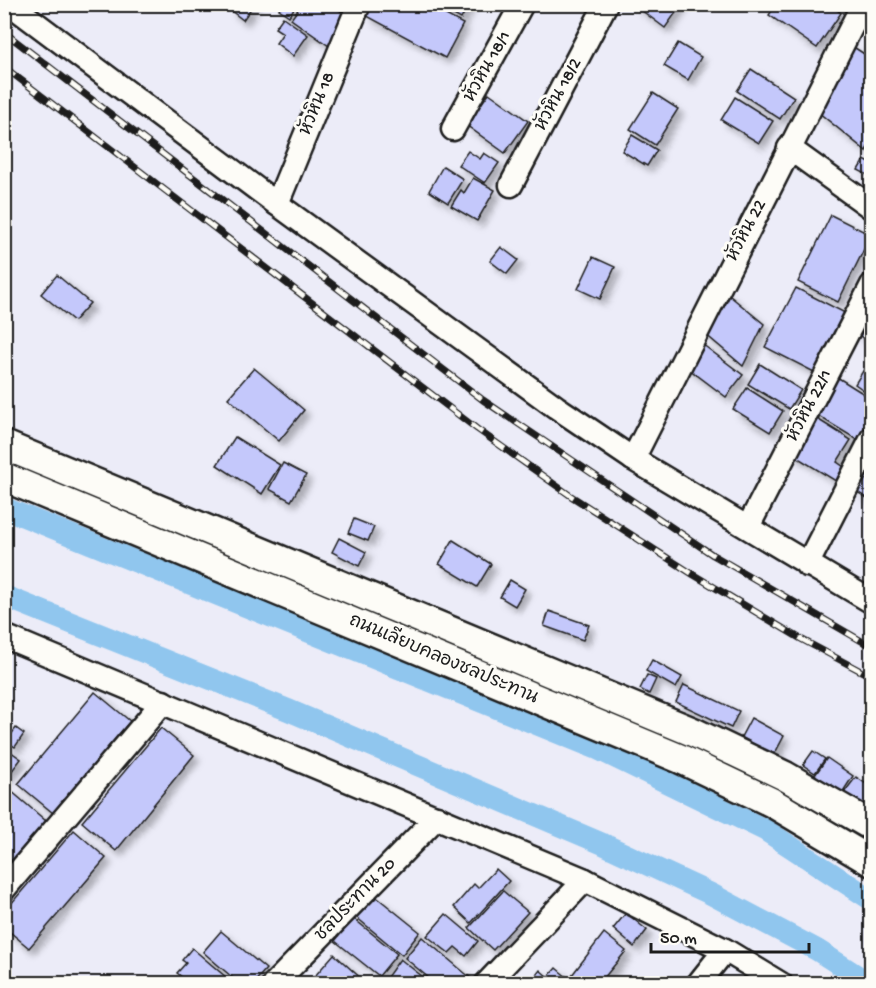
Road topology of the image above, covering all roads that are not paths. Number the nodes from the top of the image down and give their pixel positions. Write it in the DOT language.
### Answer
graph roads {
  1 [pos="10,4"];
  2 [pos="359,4"];
  3 [pos="522,4"];
  4 [pos="606,4"];
  5 [pos="863,4"];
  6 [pos="453,129"];
  7 [pos="789,148"];
  8 [pos="511,185"];
  9 [pos="277,204"];
  10 [pos="872,208"];
  11 [pos="872,285"];
  12 [pos="872,438"];
  13 [pos="4,445"];
  14 [pos="633,459"];
  15 [pos="4,477"];
  16 [pos="748,527"];
  17 [pos="807,565"];
  18 [pos="872,602"];
  19 [pos="4,636"];
  20 [pos="163,702"];
  21 [pos="437,817"];
  22 [pos="872,826"];
  23 [pos="872,862"];
  24 [pos="585,880"];
  25 [pos="4,889"];
  26 [pos="726,950"];
  27 [pos="274,984"];
  28 [pos="486,984"];
  29 [pos="698,984"];
  30 [pos="781,984"];
  1 -- 9 [label="street"];
  2 -- 9 [label="street, หัวหิน 18"];
  3 -- 6 [label="street, หัวหิน 18/1"];
  4 -- 8 [label="street, หัวหิน 18/2"];
  5 -- 7 [label="street, หัวหิน 22"];
  7 -- 10 [label="street"];
  7 -- 14 [label="street, หัวหิน 22"];
  9 -- 14 [label="street"];
  11 -- 16 [label="street, หัวหิน 22/1"];
  12 -- 17 [label="street"];
  13 -- 22 [label="street, ถนนเลียบคลองชลประทาน"];
  14 -- 16 [label="street"];
  15 -- 23 [label="street, ถนนเลียบคลองชลประทาน"];
  16 -- 17 [label="street"];
  17 -- 18 [label="street"];
  19 -- 20 [label="street"];
  20 -- 21 [label="street"];
  20 -- 25 [label="street"];
  21 -- 24 [label="street"];
  21 -- 27 [label="street, ชลประทาน 20"];
  24 -- 26 [label="street"];
  24 -- 28 [label="street"];
  26 -- 29 [label="street"];
  26 -- 30 [label="street"];
}
